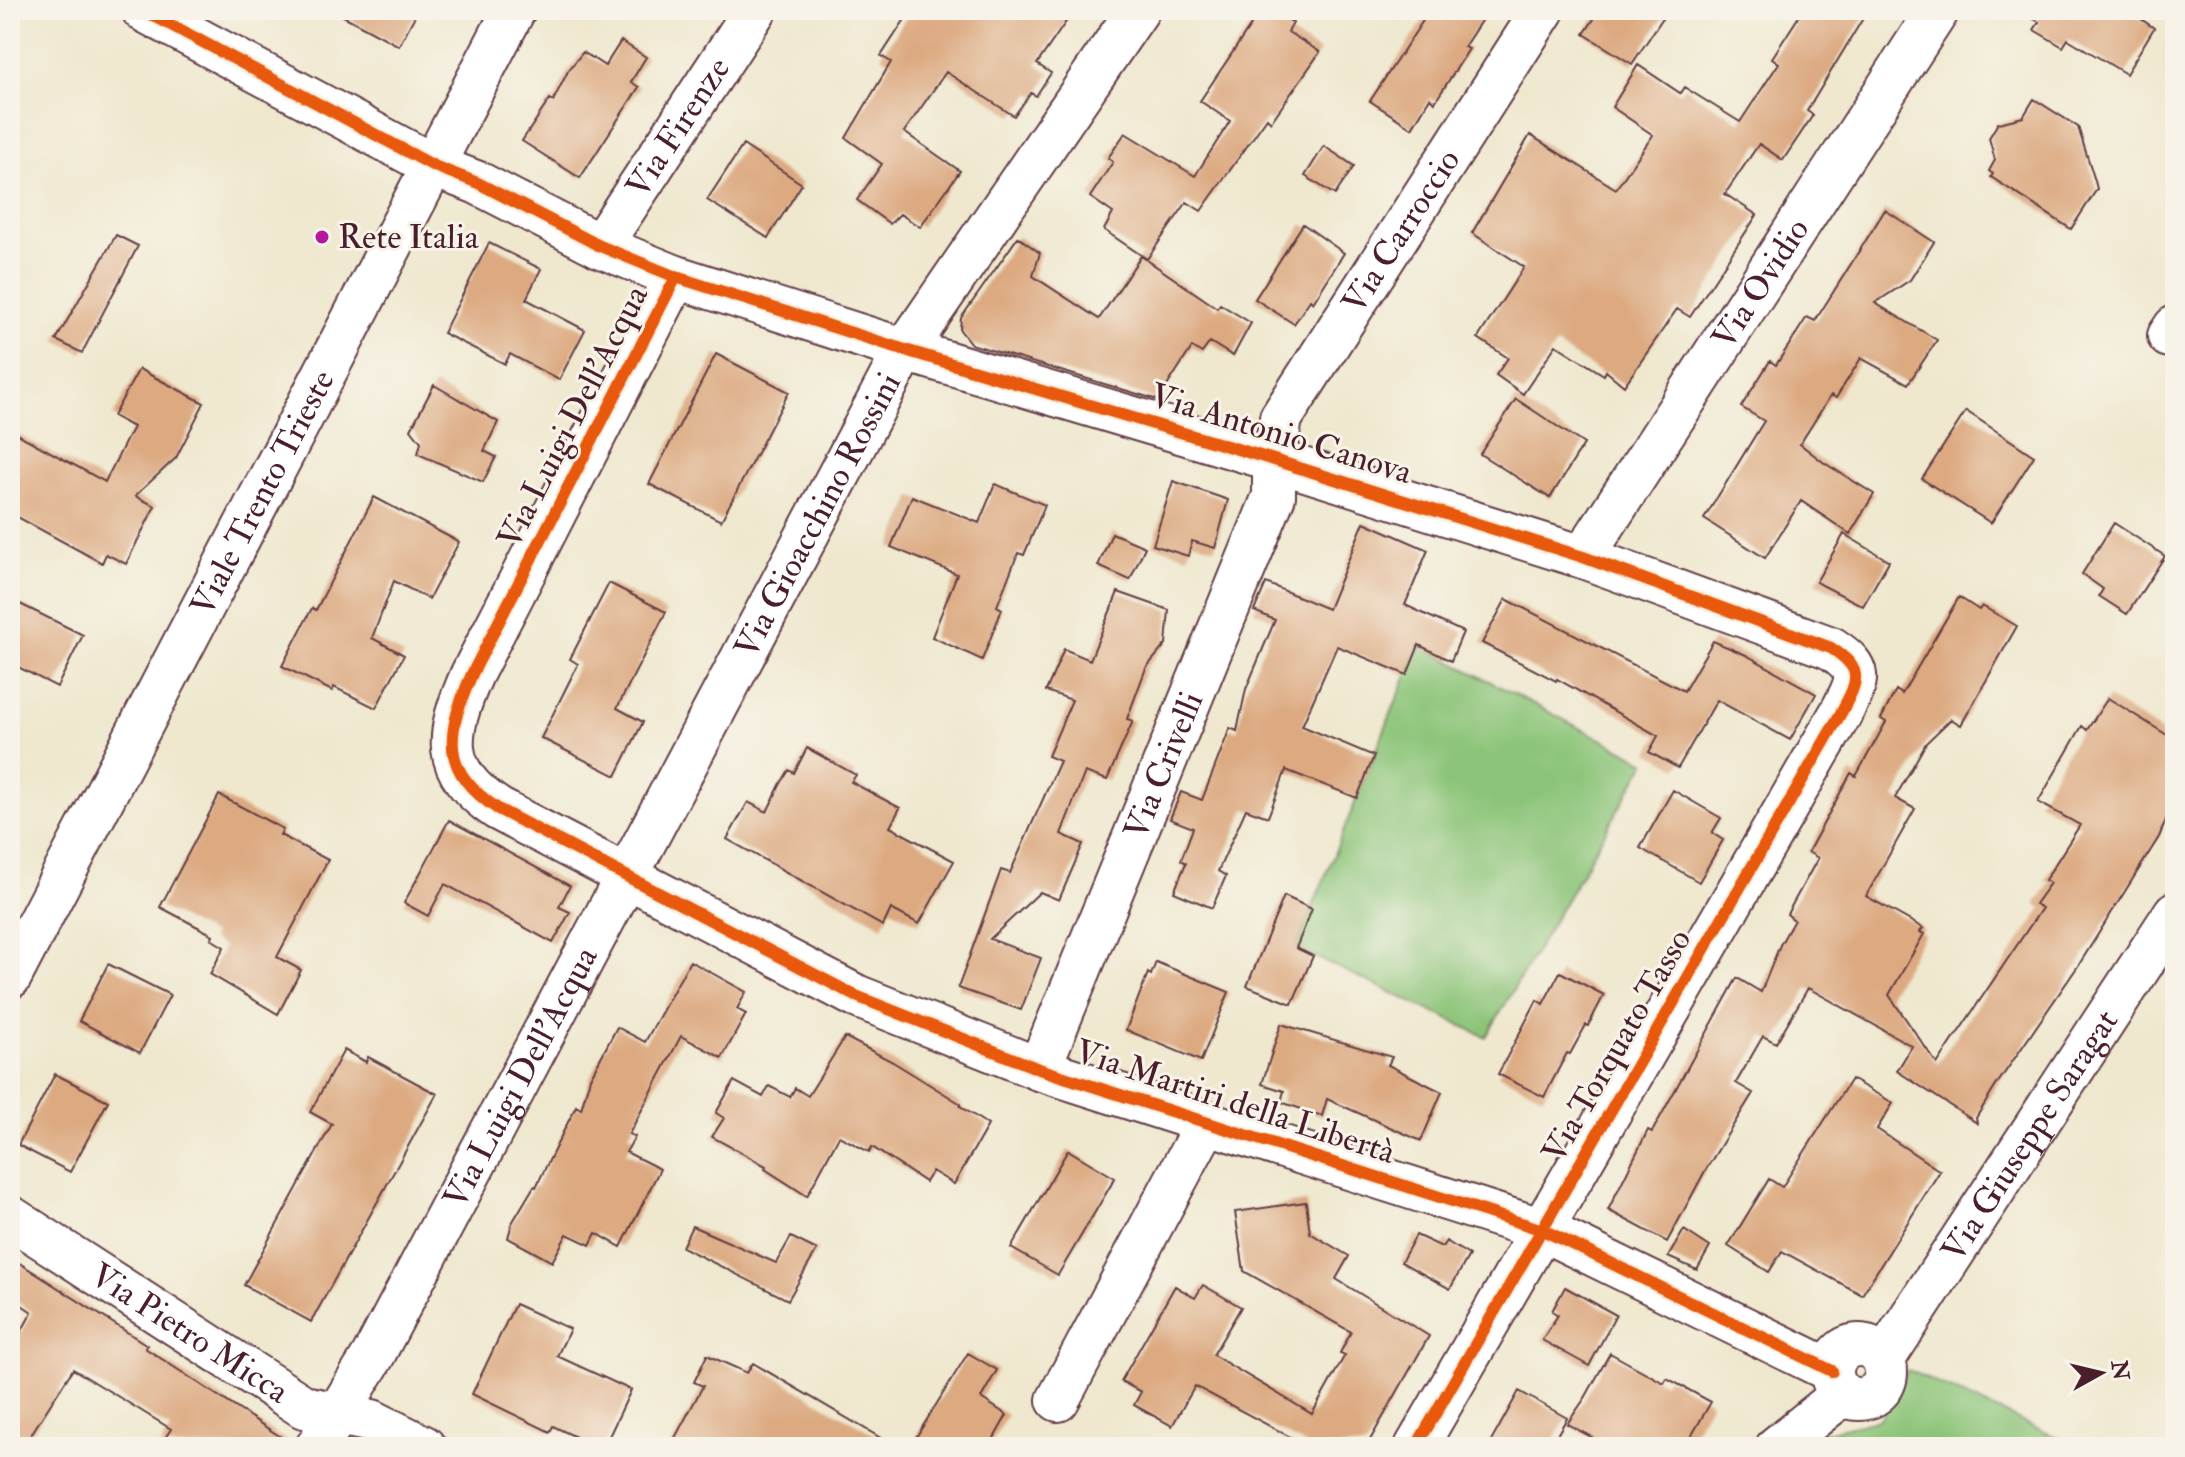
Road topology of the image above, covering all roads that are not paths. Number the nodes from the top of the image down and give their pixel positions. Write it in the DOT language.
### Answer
graph roads {
  1 [pos="143,10"];
  2 [pos="514,10"];
  3 [pos="755,10"];
  4 [pos="1138,10"];
  5 [pos="1543,10"];
  6 [pos="1938,10"];
  7 [pos="434,166"];
  8 [pos="600,246"];
  9 [pos="676,277"];
  10 [pos="905,350"];
  11 [pos="1274,460"];
  12 [pos="1583,557"];
  13 [pos="1856,670"];
  14 [pos="627,876"];
  15 [pos="2175,913"];
  16 [pos="10,977"];
  17 [pos="1039,1069"];
  18 [pos="1207,1122"];
  19 [pos="10,1217"];
  20 [pos="1543,1230"];
  21 [pos="1837,1382"];
  22 [pos="1058,1400"];
  23 [pos="327,1430"];
  24 [pos="424,1447"];
  25 [pos="1416,1447"];
  26 [pos="1777,1447"];
  1 -- 7 [label="street, Via Luigi Dell'Acqua"];
  2 -- 7 [label="street, Viale Trento Trieste"];
  3 -- 8 [label="street, Via Firenze"];
  4 -- 10 [label="street, Via Gioacchino Rossini"];
  5 -- 11 [label="street, Via Carroccio"];
  6 -- 12 [label="street, Via Ovidio"];
  7 -- 8 [label="street, Via Luigi Dell'Acqua"];
  7 -- 16 [label="street, Viale Trento Trieste"];
  8 -- 9 [label="street, Via Luigi Dell'Acqua"];
  9 -- 10 [label="street, Via Antonio Canova"];
  9 -- 14 [label="street, Via Luigi Dell'Acqua"];
  10 -- 11 [label="street, Via Antonio Canova"];
  10 -- 14 [label="street, Via Gioacchino Rossini"];
  11 -- 12 [label="street, Via Antonio Canova"];
  11 -- 17 [label="street, Via Crivelli"];
  12 -- 13 [label="street, Via Antonio Canova"];
  13 -- 20 [label="street, Via Torquato Tasso"];
  14 -- 17 [label="street, Via Martiri della Libertà"];
  14 -- 23 [label="street, Via Luigi Dell'Acqua"];
  15 -- 21 [label="street, Via Giuseppe Saragat"];
  17 -- 18 [label="street, Via Martiri della Libertà"];
  18 -- 20 [label="street, Via Martiri della Libertà"];
  18 -- 22 [label="street"];
  19 -- 23 [label="street, Via Pietro Micca"];
  20 -- 21 [label="street, Via Martiri della Libertà"];
  20 -- 25 [label="street, Via Torquato Tasso"];
  21 -- 26 [label="street"];
  23 -- 24 [label="street, Via Pietro Micca"];
}
